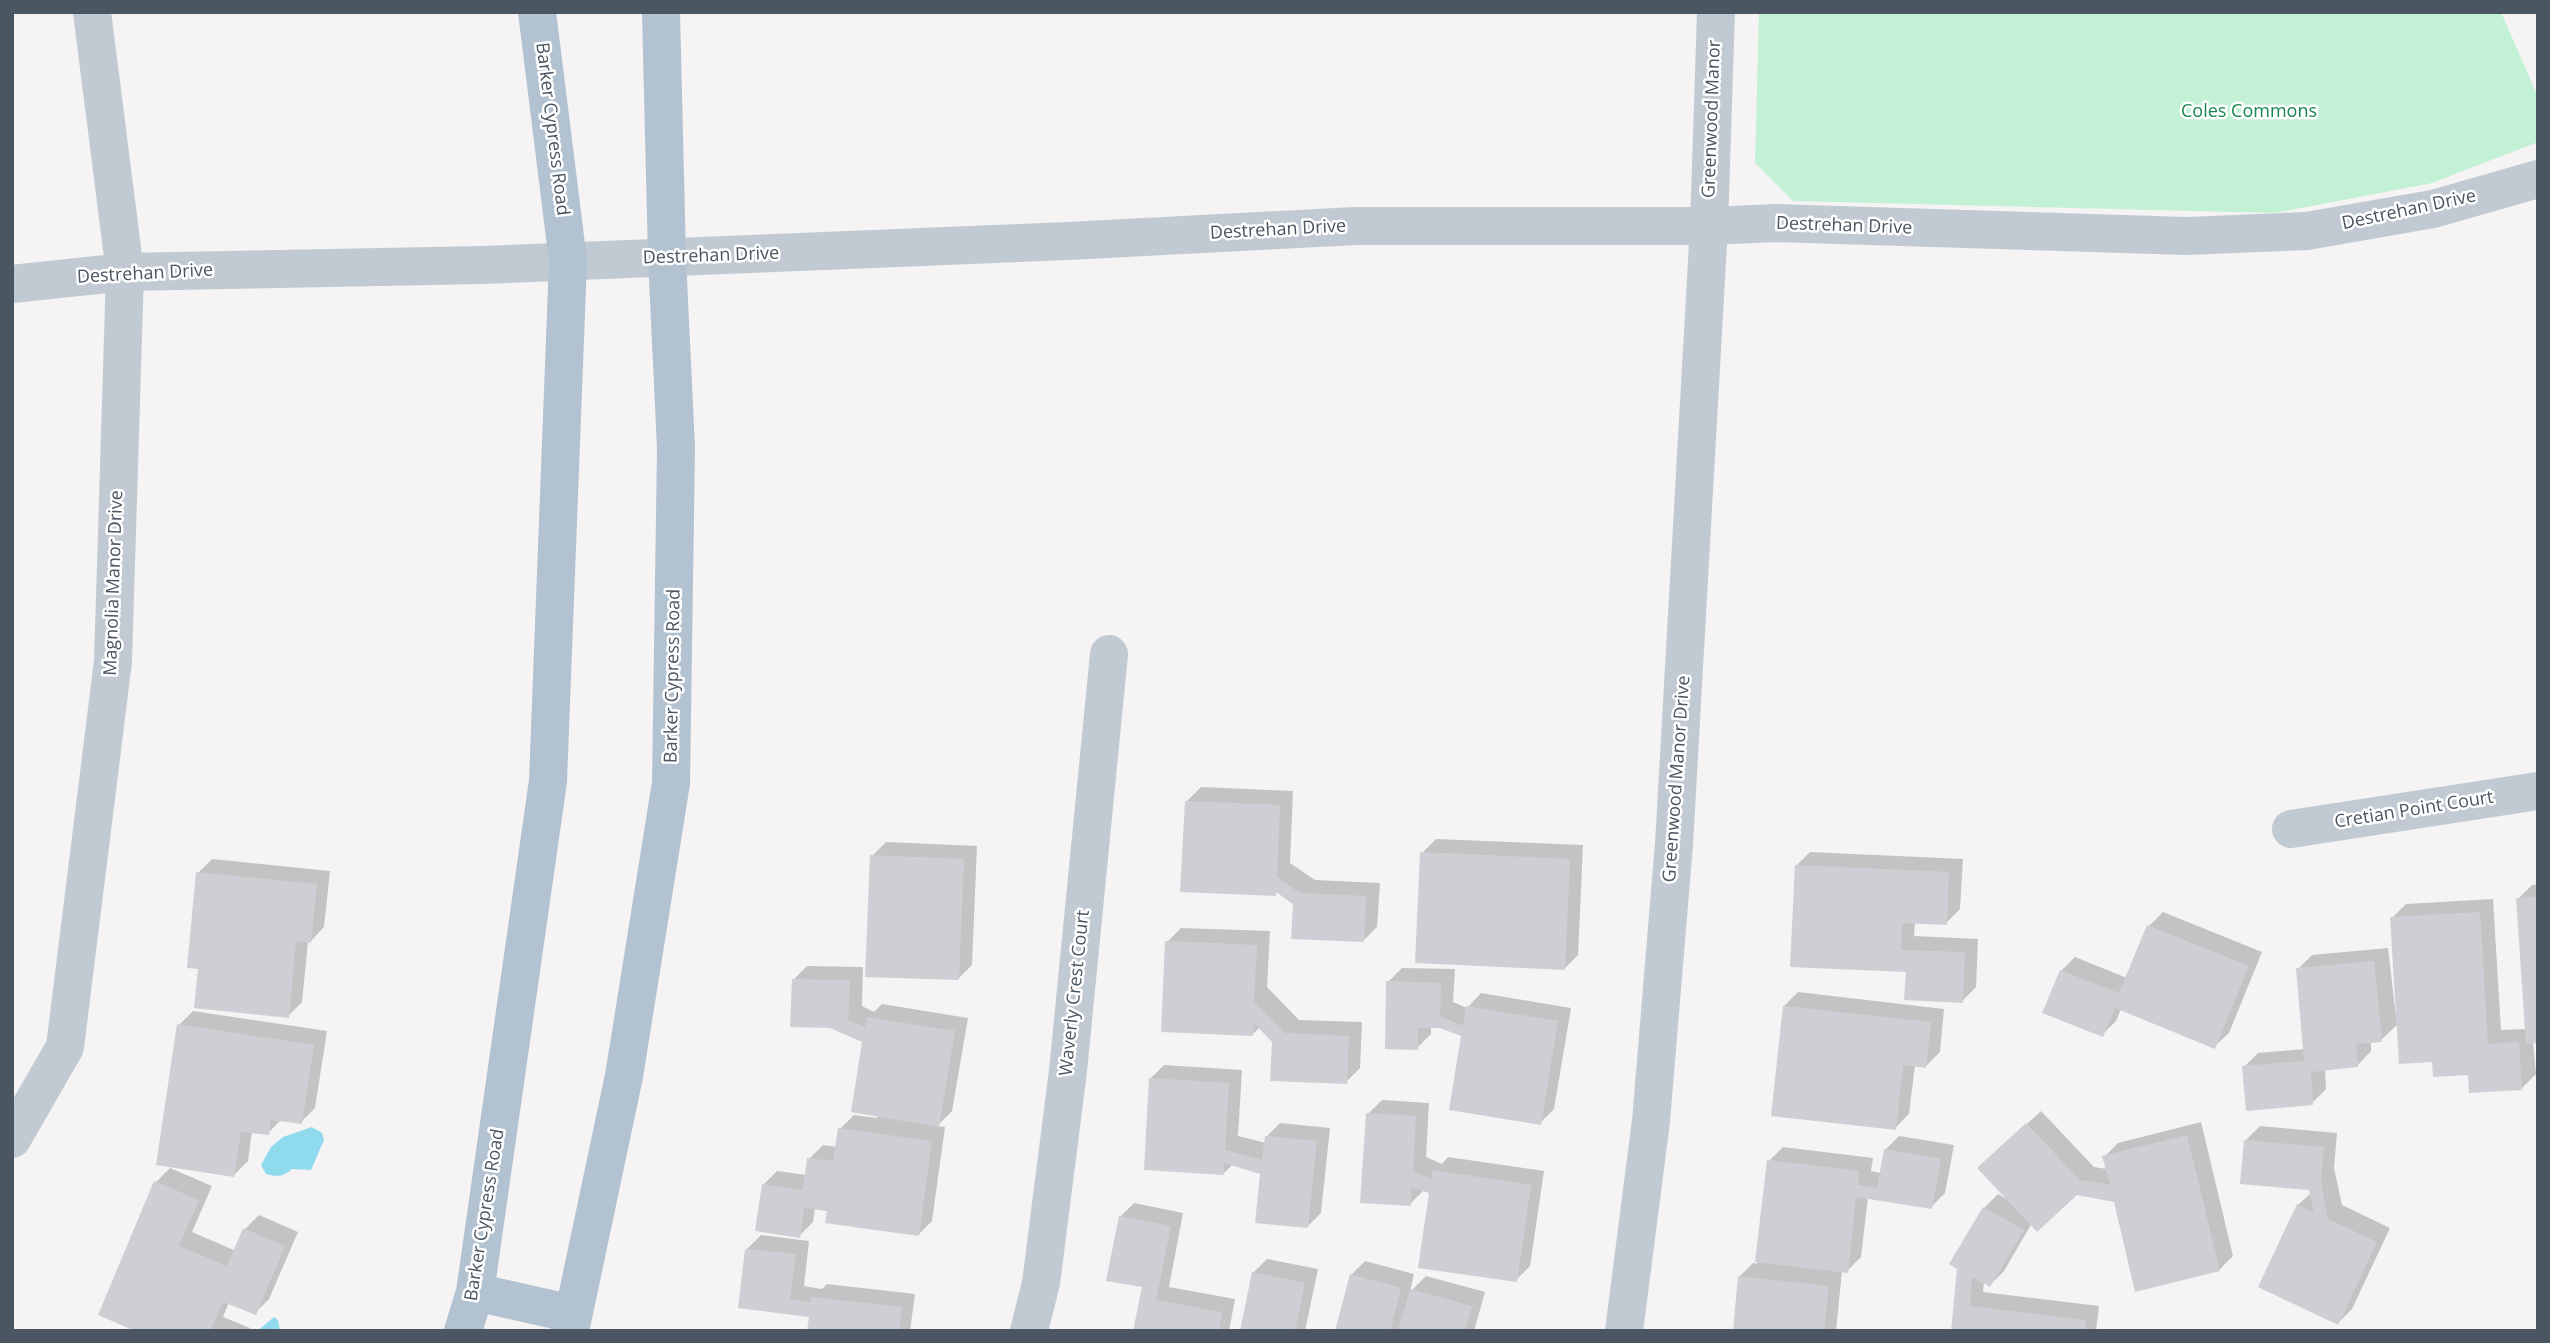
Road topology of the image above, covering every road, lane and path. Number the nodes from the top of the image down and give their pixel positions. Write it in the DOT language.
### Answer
graph roads {
  1 [pos="92,12"];
  2 [pos="537,12"];
  3 [pos="661,12"];
  4 [pos="1716,12"];
  5 [pos="2538,178"];
  6 [pos="1709,226"];
  7 [pos="667,258"];
  8 [pos="568,261"];
  9 [pos="125,272"];
  10 [pos="12,284"];
  11 [pos="1109,654"];
  12 [pos="2538,791"];
  13 [pos="2291,829"];
  14 [pos="12,1139"];
  15 [pos="475,1292"];
  16 [pos="572,1323"];
  17 [pos="463,1331"];
  18 [pos="1029,1331"];
  19 [pos="1624,1331"];
  1 -- 9 [label="street, Magnolia Manor Drive"];
  2 -- 8 [label="main road, Barker Cypress Road"];
  3 -- 7 [label="main road, Barker Cypress Road"];
  4 -- 6 [label="street, Greenwood Manor"];
  5 -- 6 [label="street, Destrehan Drive"];
  6 -- 7 [label="street, Destrehan Drive"];
  6 -- 19 [label="street, Greenwood Manor Drive"];
  7 -- 8 [label="street, Destrehan Drive"];
  7 -- 16 [label="main road, Barker Cypress Road"];
  8 -- 9 [label="street, Destrehan Drive"];
  8 -- 15 [label="main road, Barker Cypress Road"];
  9 -- 10 [label="street, Destrehan Drive"];
  9 -- 14 [label="street, Magnolia Manor Drive"];
  11 -- 18 [label="street, Waverly Crest Court"];
  12 -- 13 [label="street, Cretian Point Court"];
  15 -- 16 [label="main road"];
  15 -- 17 [label="main road, Barker Cypress Road"];
}
